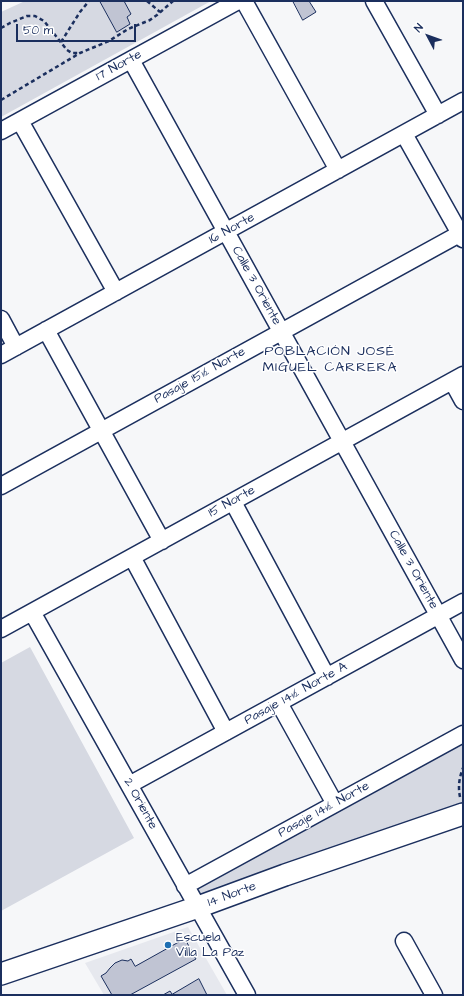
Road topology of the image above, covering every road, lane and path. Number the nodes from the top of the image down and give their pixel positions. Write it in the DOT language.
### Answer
graph roads {
  1 [pos="89,1"];
  2 [pos="147,1"];
  3 [pos="173,1"];
  4 [pos="238,1"];
  5 [pos="244,1"];
  6 [pos="374,1"];
  7 [pos="160,12"];
  8 [pos="1,28"];
  9 [pos="62,42"];
  10 [pos="80,53"];
  11 [pos="131,60"];
  12 [pos="1,100"];
  13 [pos="463,101"];
  14 [pos="438,115"];
  15 [pos="20,120"];
  16 [pos="1,131"];
  17 [pos="404,134"];
  18 [pos="338,170"];
  19 [pos="226,232"];
  20 [pos="462,235"];
  21 [pos="116,292"];
  22 [pos="1,319"];
  23 [pos="46,330"];
  24 [pos="281,332"];
  25 [pos="16,347"];
  26 [pos="1,355"];
  27 [pos="458,378"];
  28 [pos="463,401"];
  29 [pos="101,431"];
  30 [pos="342,442"];
  31 [pos="1,486"];
  32 [pos="233,502"];
  33 [pos="162,541"];
  34 [pos="132,557"];
  35 [pos="463,602"];
  36 [pos="32,612"];
  37 [pos="438,615"];
  38 [pos="1,629"];
  39 [pos="463,660"];
  40 [pos="327,677"];
  41 [pos="279,703"];
  42 [pos="226,732"];
  43 [pos="463,734"];
  44 [pos="463,768"];
  45 [pos="129,785"];
  46 [pos="335,804"];
  47 [pos="462,808"];
  48 [pos="185,886"];
  49 [pos="198,907"];
  50 [pos="404,941"];
  51 [pos="1,974"];
  52 [pos="247,995"];
  53 [pos="434,995"];
  1 -- 9 [label="path"];
  2 -- 7 [label="path"];
  3 -- 7 [label="path"];
  4 -- 11 [label="street, 17 Norte"];
  5 -- 18 [label="street"];
  6 -- 14 [label="street"];
  7 -- 10 [label="path"];
  8 -- 9 [label="path"];
  9 -- 10 [label="path"];
  10 -- 12 [label="path"];
  11 -- 15 [label="street, 17 Norte"];
  11 -- 19 [label="street, Calle 3 Oriente"];
  13 -- 14 [label="street, 16 Norte"];
  14 -- 17 [label="street, 16 Norte"];
  15 -- 16 [label="street, 17 Norte"];
  15 -- 21 [label="street"];
  17 -- 18 [label="street, 16 Norte"];
  17 -- 20 [label="street"];
  18 -- 19 [label="street, 16 Norte"];
  19 -- 21 [label="street, 16 Norte"];
  19 -- 24 [label="street, Calle 3 Oriente"];
  20 -- 24 [label="street, Pasaje 15½ Norte"];
  21 -- 23 [label="street, 16 Norte"];
  22 -- 25 [label="street"];
  23 -- 25 [label="street, 16 Norte"];
  23 -- 29 [label="street"];
  24 -- 29 [label="street, Pasaje 15½ Norte"];
  24 -- 30 [label="street, Calle 3 Oriente"];
  25 -- 26 [label="street, 16 Norte"];
  27 -- 28 [label="street"];
  27 -- 30 [label="street, 15 Norte"];
  29 -- 31 [label="street, Pasaje 15½ Norte"];
  29 -- 33 [label="street"];
  30 -- 32 [label="street, 15 Norte"];
  30 -- 37 [label="street, Calle 3 Oriente"];
  32 -- 33 [label="street, 15 Norte"];
  32 -- 40 [label="street"];
  33 -- 34 [label="street, 15 Norte"];
  34 -- 36 [label="street, 15 Norte"];
  34 -- 42 [label="street"];
  35 -- 37 [label="street, Pasaje 14½ Norte A"];
  36 -- 38 [label="street, 15 Norte"];
  36 -- 45 [label="street, 2 Oriente"];
  37 -- 39 [label="street, Calle 3 Oriente"];
  37 -- 40 [label="street, Pasaje 14½ Norte A"];
  40 -- 41 [label="street, Pasaje 14½ Norte A"];
  41 -- 42 [label="street, Pasaje 14½ Norte A"];
  41 -- 46 [label="street"];
  42 -- 45 [label="street, Pasaje 14½ Norte A"];
  43 -- 46 [label="street, Pasaje 14½ Norte"];
  44 -- 47 [label="path"];
  45 -- 48 [label="street, 2 Oriente"];
  46 -- 48 [label="street, Pasaje 14½ Norte"];
  47 -- 49 [label="street, 14 Norte"];
  48 -- 49 [label="street, 2 Oriente"];
  49 -- 51 [label="street, 14 Norte"];
  49 -- 52 [label="street, 2 Oriente"];
  50 -- 53 [label="street"];
}
